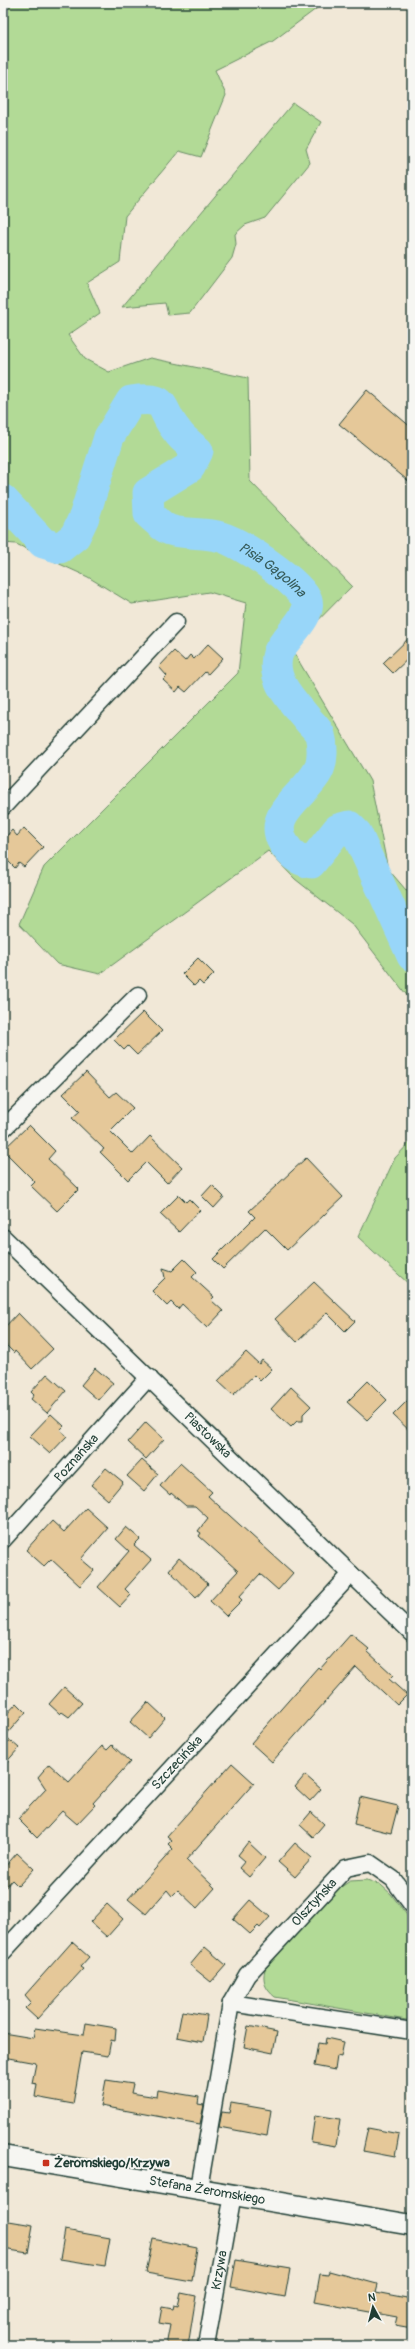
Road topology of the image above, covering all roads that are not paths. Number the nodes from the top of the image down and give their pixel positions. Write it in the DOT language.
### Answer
graph roads {
  1 [pos="176,622"];
  2 [pos="3,808"];
  3 [pos="138,995"];
  4 [pos="3,1129"];
  5 [pos="3,1237"];
  6 [pos="149,1377"];
  7 [pos="3,1540"];
  8 [pos="352,1574"];
  9 [pos="412,1633"];
  10 [pos="412,1905"];
  11 [pos="3,1952"];
  12 [pos="230,2003"];
  13 [pos="412,2031"];
  14 [pos="3,2156"];
  15 [pos="199,2188"];
  16 [pos="233,2194"];
  17 [pos="412,2225"];
  18 [pos="206,2346"];
  1 -- 2 [label="street"];
  3 -- 4 [label="street"];
  5 -- 6 [label="street, Piastowska"];
  6 -- 7 [label="street, Poznańska"];
  6 -- 8 [label="street, Piastowska"];
  8 -- 9 [label="street, Piastowska"];
  8 -- 11 [label="street, Szczecińska"];
  10 -- 12 [label="street, Olsztyńska"];
  12 -- 13 [label="street"];
  12 -- 15 [label="street, Olsztyńska"];
  14 -- 15 [label="street, Stefana Żeromskiego"];
  15 -- 16 [label="street, Stefana Żeromskiego"];
  16 -- 17 [label="street, Stefana Żeromskiego"];
  16 -- 18 [label="street, Krzywa"];
}
